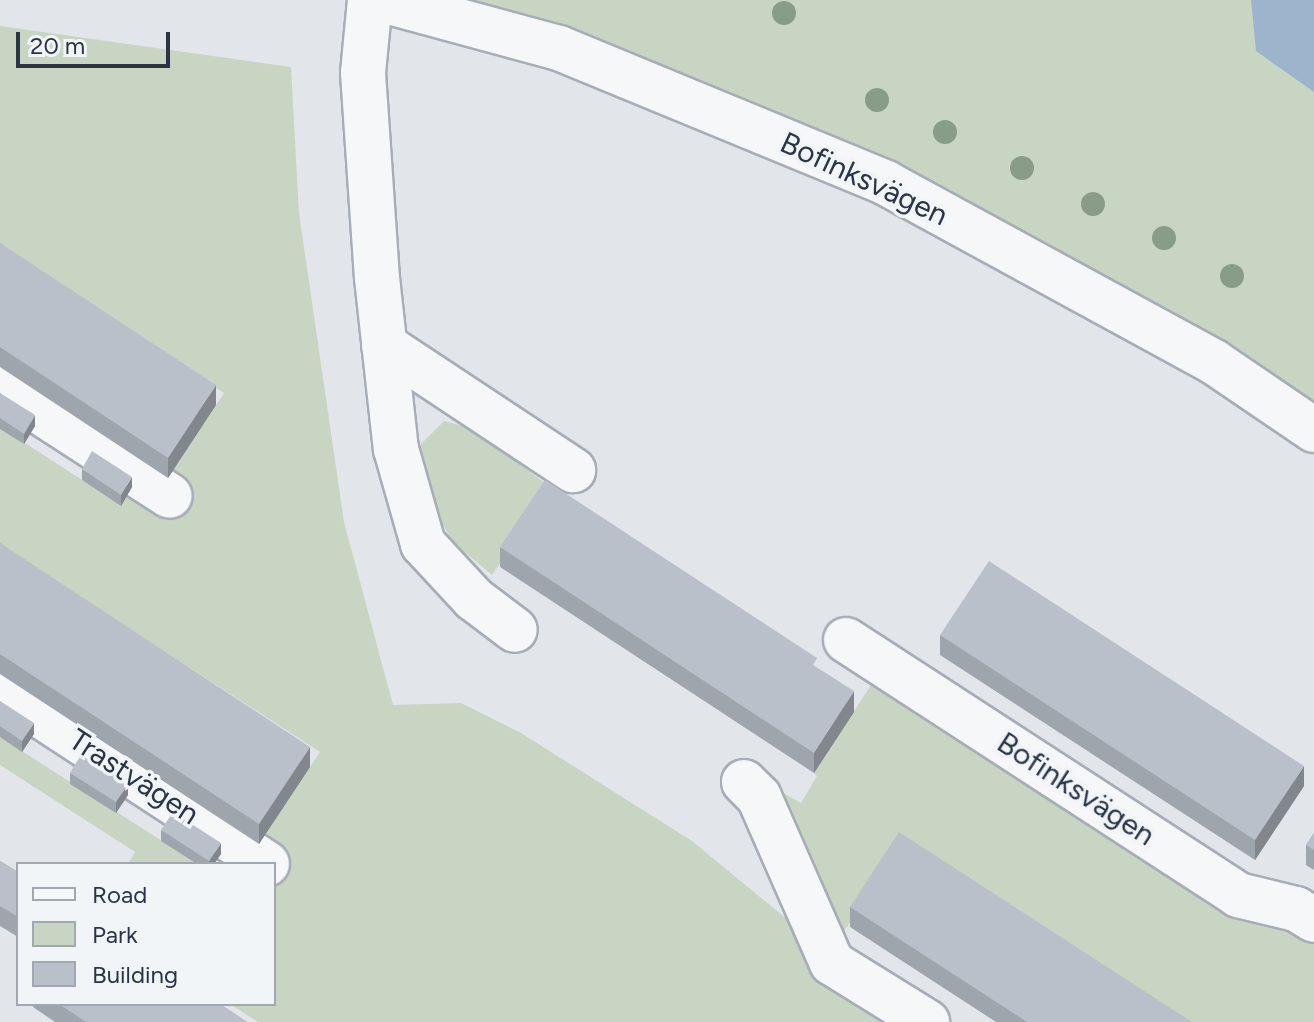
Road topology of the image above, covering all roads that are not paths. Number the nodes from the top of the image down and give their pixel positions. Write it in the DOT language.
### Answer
graph roads {
  1 [pos="370,0"];
  2 [pos="382,0"];
  3 [pos="384,345"];
  4 [pos="0,386"];
  5 [pos="1314,430"];
  6 [pos="573,470"];
  7 [pos="170,496"];
  8 [pos="515,630"];
  9 [pos="846,640"];
  10 [pos="0,689"];
  11 [pos="744,782"];
  12 [pos="264,862"];
  13 [pos="1314,920"];
  14 [pos="927,1022"];
  1 -- 3 [label="street"];
  2 -- 5 [label="street, Bofinksvägen"];
  3 -- 6 [label="street"];
  3 -- 8 [label="street"];
  4 -- 7 [label="street"];
  9 -- 13 [label="street, Bofinksvägen"];
  10 -- 12 [label="street, Trastvägen"];
  11 -- 14 [label="street"];
}
